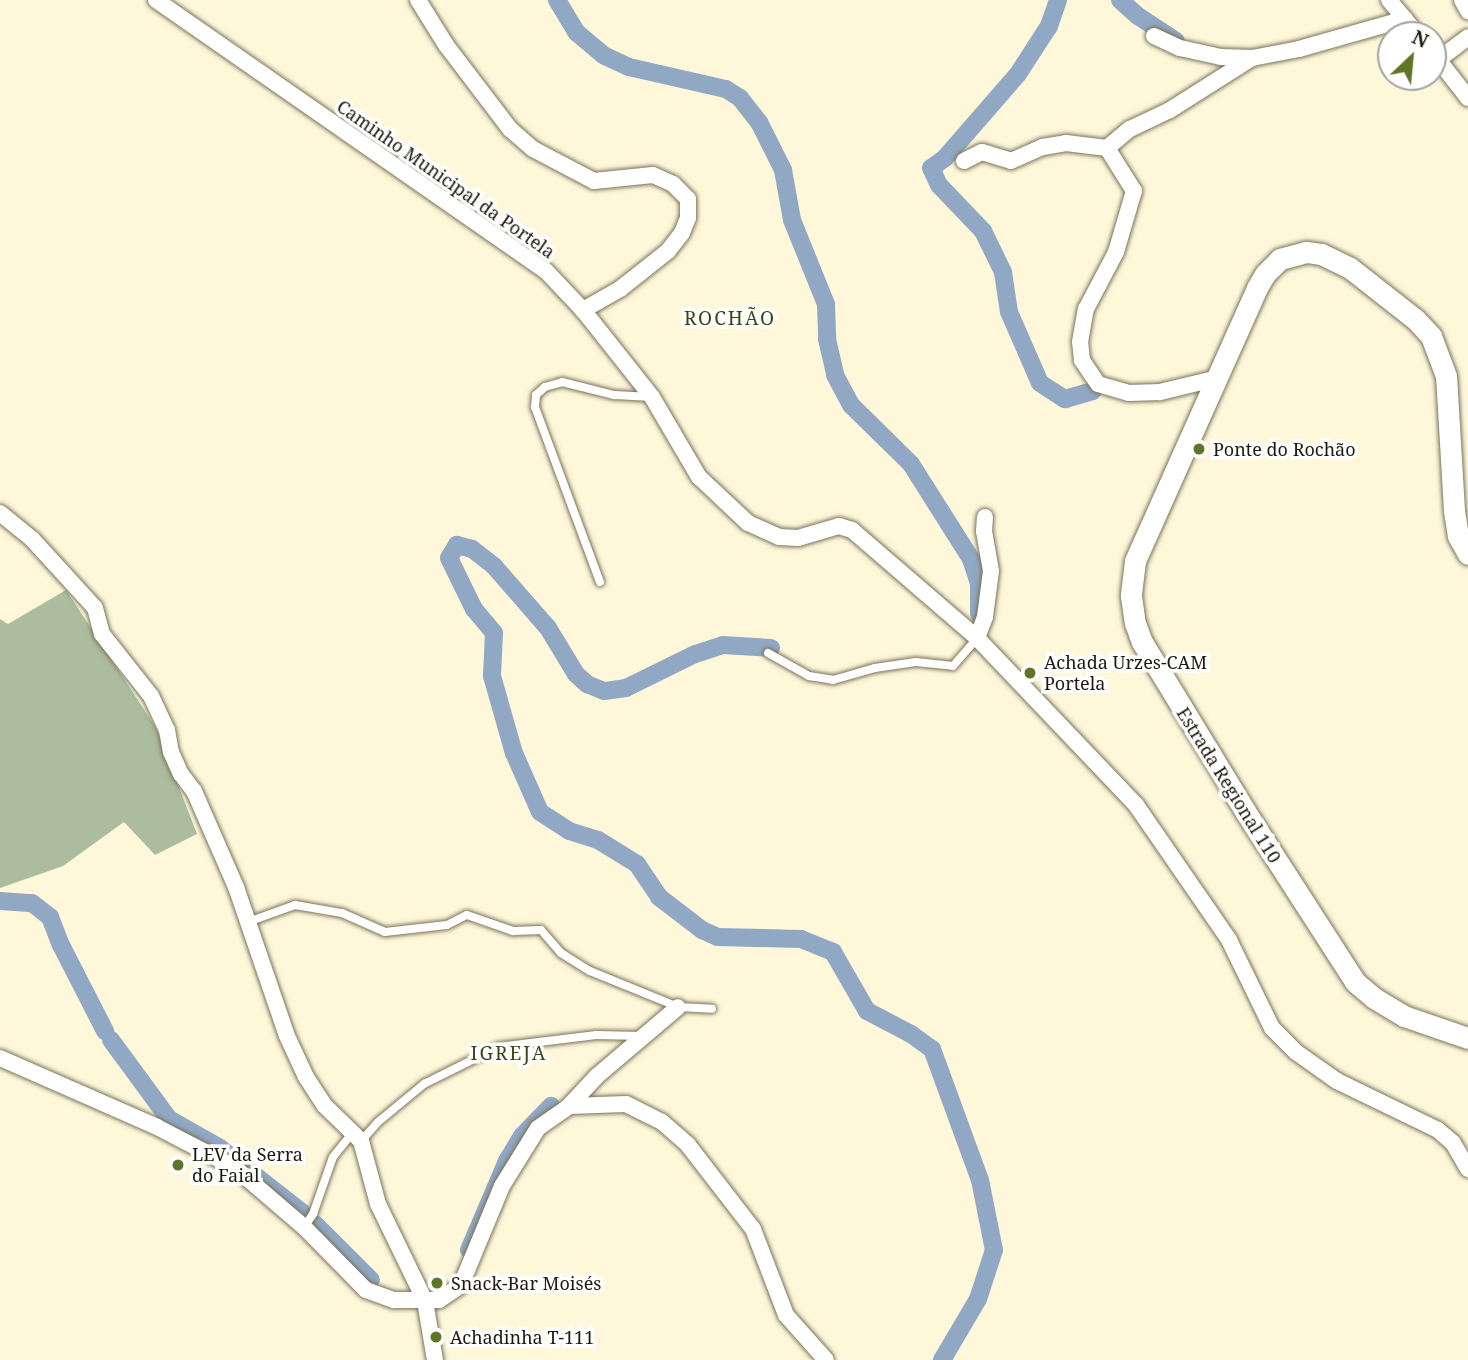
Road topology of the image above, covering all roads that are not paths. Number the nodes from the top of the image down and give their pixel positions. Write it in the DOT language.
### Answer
graph roads {
  1 [pos="156,0"];
  2 [pos="418,0"];
  3 [pos="1389,0"];
  4 [pos="1462,0"];
  5 [pos="1468,10"];
  6 [pos="1405,19"];
  7 [pos="1154,36"];
  8 [pos="1468,37"];
  9 [pos="1447,49"];
  10 [pos="1252,58"];
  11 [pos="1447,70"];
  12 [pos="1468,98"];
  13 [pos="1107,148"];
  14 [pos="964,161"];
  15 [pos="583,310"];
  16 [pos="1218,378"];
  17 [pos="652,397"];
  18 [pos="0,513"];
  19 [pos="985,517"];
  20 [pos="1468,554"];
  21 [pos="600,582"];
  22 [pos="977,638"];
  23 [pos="768,653"];
  24 [pos="248,922"];
  25 [pos="678,1007"];
  26 [pos="712,1009"];
  27 [pos="642,1036"];
  28 [pos="1468,1038"];
  29 [pos="0,1058"];
  30 [pos="569,1106"];
  31 [pos="358,1135"];
  32 [pos="1468,1169"];
  33 [pos="304,1227"];
  34 [pos="425,1301"];
  35 [pos="435,1360"];
  36 [pos="826,1360"];
  1 -- 15 [label="street, Caminho Municipal da Portela"];
  2 -- 15 [label="street"];
  3 -- 6 [label="street"];
  4 -- 5 [label="street"];
  6 -- 10 [label="street"];
  7 -- 10 [label="street"];
  8 -- 9 [label="street"];
  10 -- 13 [label="street"];
  11 -- 12 [label="street"];
  13 -- 14 [label="street"];
  13 -- 16 [label="street"];
  15 -- 17 [label="street, Caminho Municipal da Portela"];
  16 -- 20 [label="main road, Estrada Regional 110"];
  16 -- 28 [label="main road, Estrada Regional 110"];
  17 -- 21 [label="lane"];
  17 -- 22 [label="street, Caminho Municipal da Portela"];
  18 -- 24 [label="street"];
  19 -- 22 [label="street"];
  22 -- 23 [label="lane"];
  22 -- 32 [label="street, Caminho Municipal da Portela"];
  24 -- 25 [label="lane"];
  24 -- 31 [label="street"];
  25 -- 26 [label="lane"];
  25 -- 27 [label="street"];
  27 -- 30 [label="street"];
  27 -- 31 [label="lane"];
  29 -- 33 [label="street"];
  30 -- 34 [label="street"];
  30 -- 36 [label="street"];
  31 -- 33 [label="lane"];
  31 -- 34 [label="street"];
  33 -- 34 [label="street"];
  34 -- 35 [label="street"];
}
